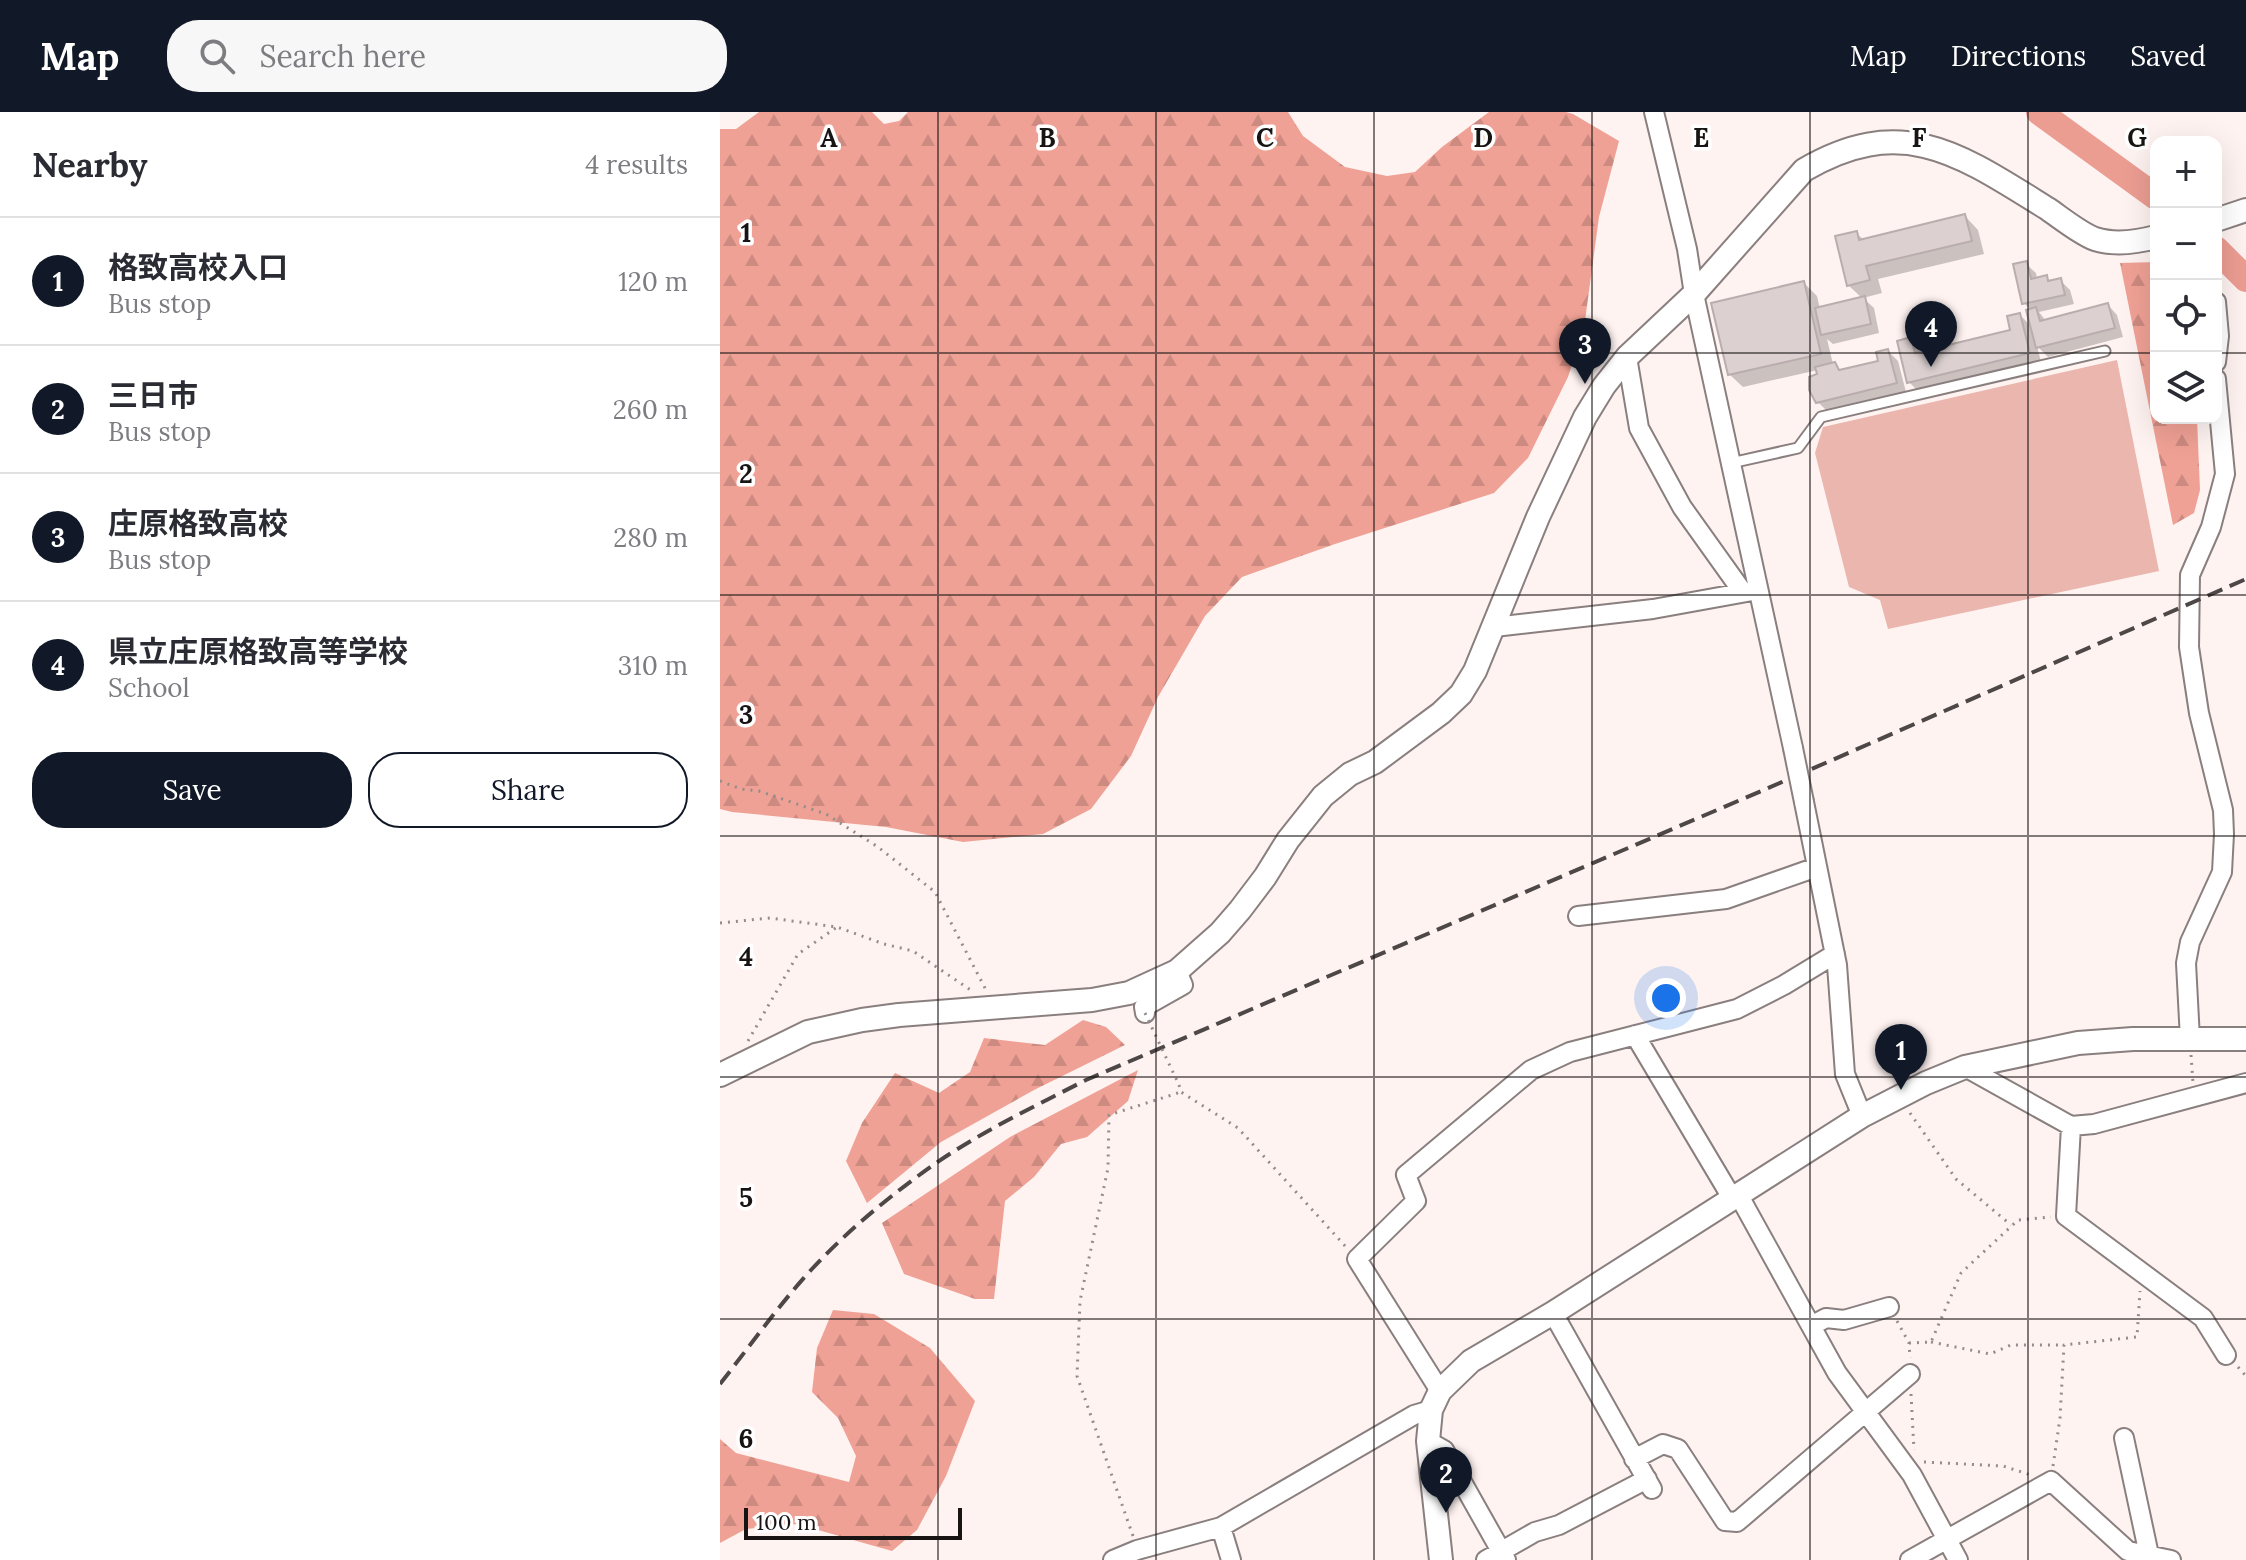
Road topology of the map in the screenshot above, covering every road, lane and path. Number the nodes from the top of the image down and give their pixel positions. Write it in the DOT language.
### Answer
graph roads {
  1 [pos="1654,112"];
  2 [pos="2246,210"];
  3 [pos="2222,218"];
  4 [pos="2150,240"];
  5 [pos="1694,294"];
  6 [pos="2105,351"];
  7 [pos="1627,357"];
  8 [pos="2220,424"];
  9 [pos="1731,463"];
  10 [pos="1750,590"];
  11 [pos="1494,627"];
  12 [pos="720,781"];
  13 [pos="1817,867"];
  14 [pos="1578,916"];
  15 [pos="720,923"];
  16 [pos="837,927"];
  17 [pos="1835,954"];
  18 [pos="1177,971"];
  19 [pos="971,991"];
  20 [pos="995,1007"];
  21 [pos="1145,1013"];
  22 [pos="1635,1035"];
  23 [pos="2190,1039"];
  24 [pos="2246,1039"];
  25 [pos="743,1049"];
  26 [pos="1965,1067"];
  27 [pos="720,1075"];
  28 [pos="2246,1083"];
  29 [pos="1181,1092"];
  30 [pos="1898,1097"];
  31 [pos="2193,1097"];
  32 [pos="1862,1116"];
  33 [pos="2071,1126"];
  34 [pos="1735,1196"];
  35 [pos="2066,1216"];
  36 [pos="2012,1226"];
  37 [pos="1357,1259"];
  38 [pos="2141,1271"];
  39 [pos="1889,1307"];
  40 [pos="1553,1313"];
  41 [pos="1811,1326"];
  42 [pos="1931,1342"];
  43 [pos="1909,1343"];
  44 [pos="2064,1345"];
  45 [pos="2226,1355"];
  46 [pos="1910,1374"];
  47 [pos="1436,1401"];
  48 [pos="1865,1414"];
  49 [pos="2124,1438"];
  50 [pos="1428,1441"];
  51 [pos="1634,1459"];
  52 [pos="1915,1462"];
  53 [pos="2051,1481"];
  54 [pos="1221,1527"];
  55 [pos="1947,1540"];
  56 [pos="1137,1550"];
  57 [pos="2149,1555"];
  58 [pos="1497,1557"];
  59 [pos="1113,1560"];
  60 [pos="1231,1560"];
  61 [pos="1441,1560"];
  62 [pos="1910,1560"];
  63 [pos="1958,1560"];
  64 [pos="2171,1560"];
  1 -- 5 [label="street"];
  2 -- 3 [label="street"];
  4 -- 5 [label="street"];
  5 -- 7 [label="street"];
  5 -- 9 [label="street"];
  6 -- 9 [label="lane"];
  7 -- 10 [label="street"];
  7 -- 11 [label="street"];
  8 -- 23 [label="street"];
  9 -- 10 [label="street"];
  10 -- 11 [label="street"];
  10 -- 13 [label="street, bridge"];
  11 -- 18 [label="street"];
  12 -- 20 [label="path"];
  13 -- 14 [label="street"];
  13 -- 17 [label="street"];
  15 -- 16 [label="path"];
  16 -- 19 [label="path"];
  16 -- 25 [label="path"];
  17 -- 22 [label="street"];
  17 -- 32 [label="street"];
  18 -- 20 [label="street"];
  18 -- 21 [label="street"];
  20 -- 27 [label="street"];
  21 -- 29 [label="path, bridge"];
  22 -- 34 [label="street"];
  22 -- 37 [label="street"];
  23 -- 24 [label="street"];
  23 -- 26 [label="street"];
  23 -- 31 [label="path"];
  26 -- 30 [label="street"];
  26 -- 33 [label="street"];
  28 -- 31 [label="street"];
  29 -- 37 [label="path"];
  29 -- 56 [label="path"];
  30 -- 32 [label="street"];
  30 -- 36 [label="path"];
  31 -- 33 [label="street"];
  32 -- 34 [label="street"];
  33 -- 35 [label="street"];
  34 -- 40 [label="street"];
  34 -- 41 [label="street"];
  35 -- 36 [label="path"];
  35 -- 38 [label="street"];
  36 -- 42 [label="path"];
  37 -- 47 [label="street"];
  38 -- 44 [label="path"];
  38 -- 45 [label="street"];
  39 -- 41 [label="street"];
  40 -- 47 [label="street"];
  40 -- 51 [label="street"];
  41 -- 48 [label="street"];
  42 -- 43 [label="path"];
  42 -- 44 [label="path"];
  44 -- 53 [label="path"];
  46 -- 48 [label="street"];
  47 -- 50 [label="street"];
  47 -- 54 [label="street"];
  48 -- 51 [label="street"];
  48 -- 55 [label="street"];
  49 -- 57 [label="street"];
  50 -- 58 [label="street"];
  50 -- 61 [label="street"];
  51 -- 58 [label="street"];
  52 -- 53 [label="path"];
  53 -- 55 [label="street"];
  53 -- 57 [label="street"];
  54 -- 56 [label="street"];
  54 -- 60 [label="street"];
  55 -- 62 [label="street"];
  55 -- 63 [label="street"];
  56 -- 59 [label="street"];
  57 -- 64 [label="street"];
}
